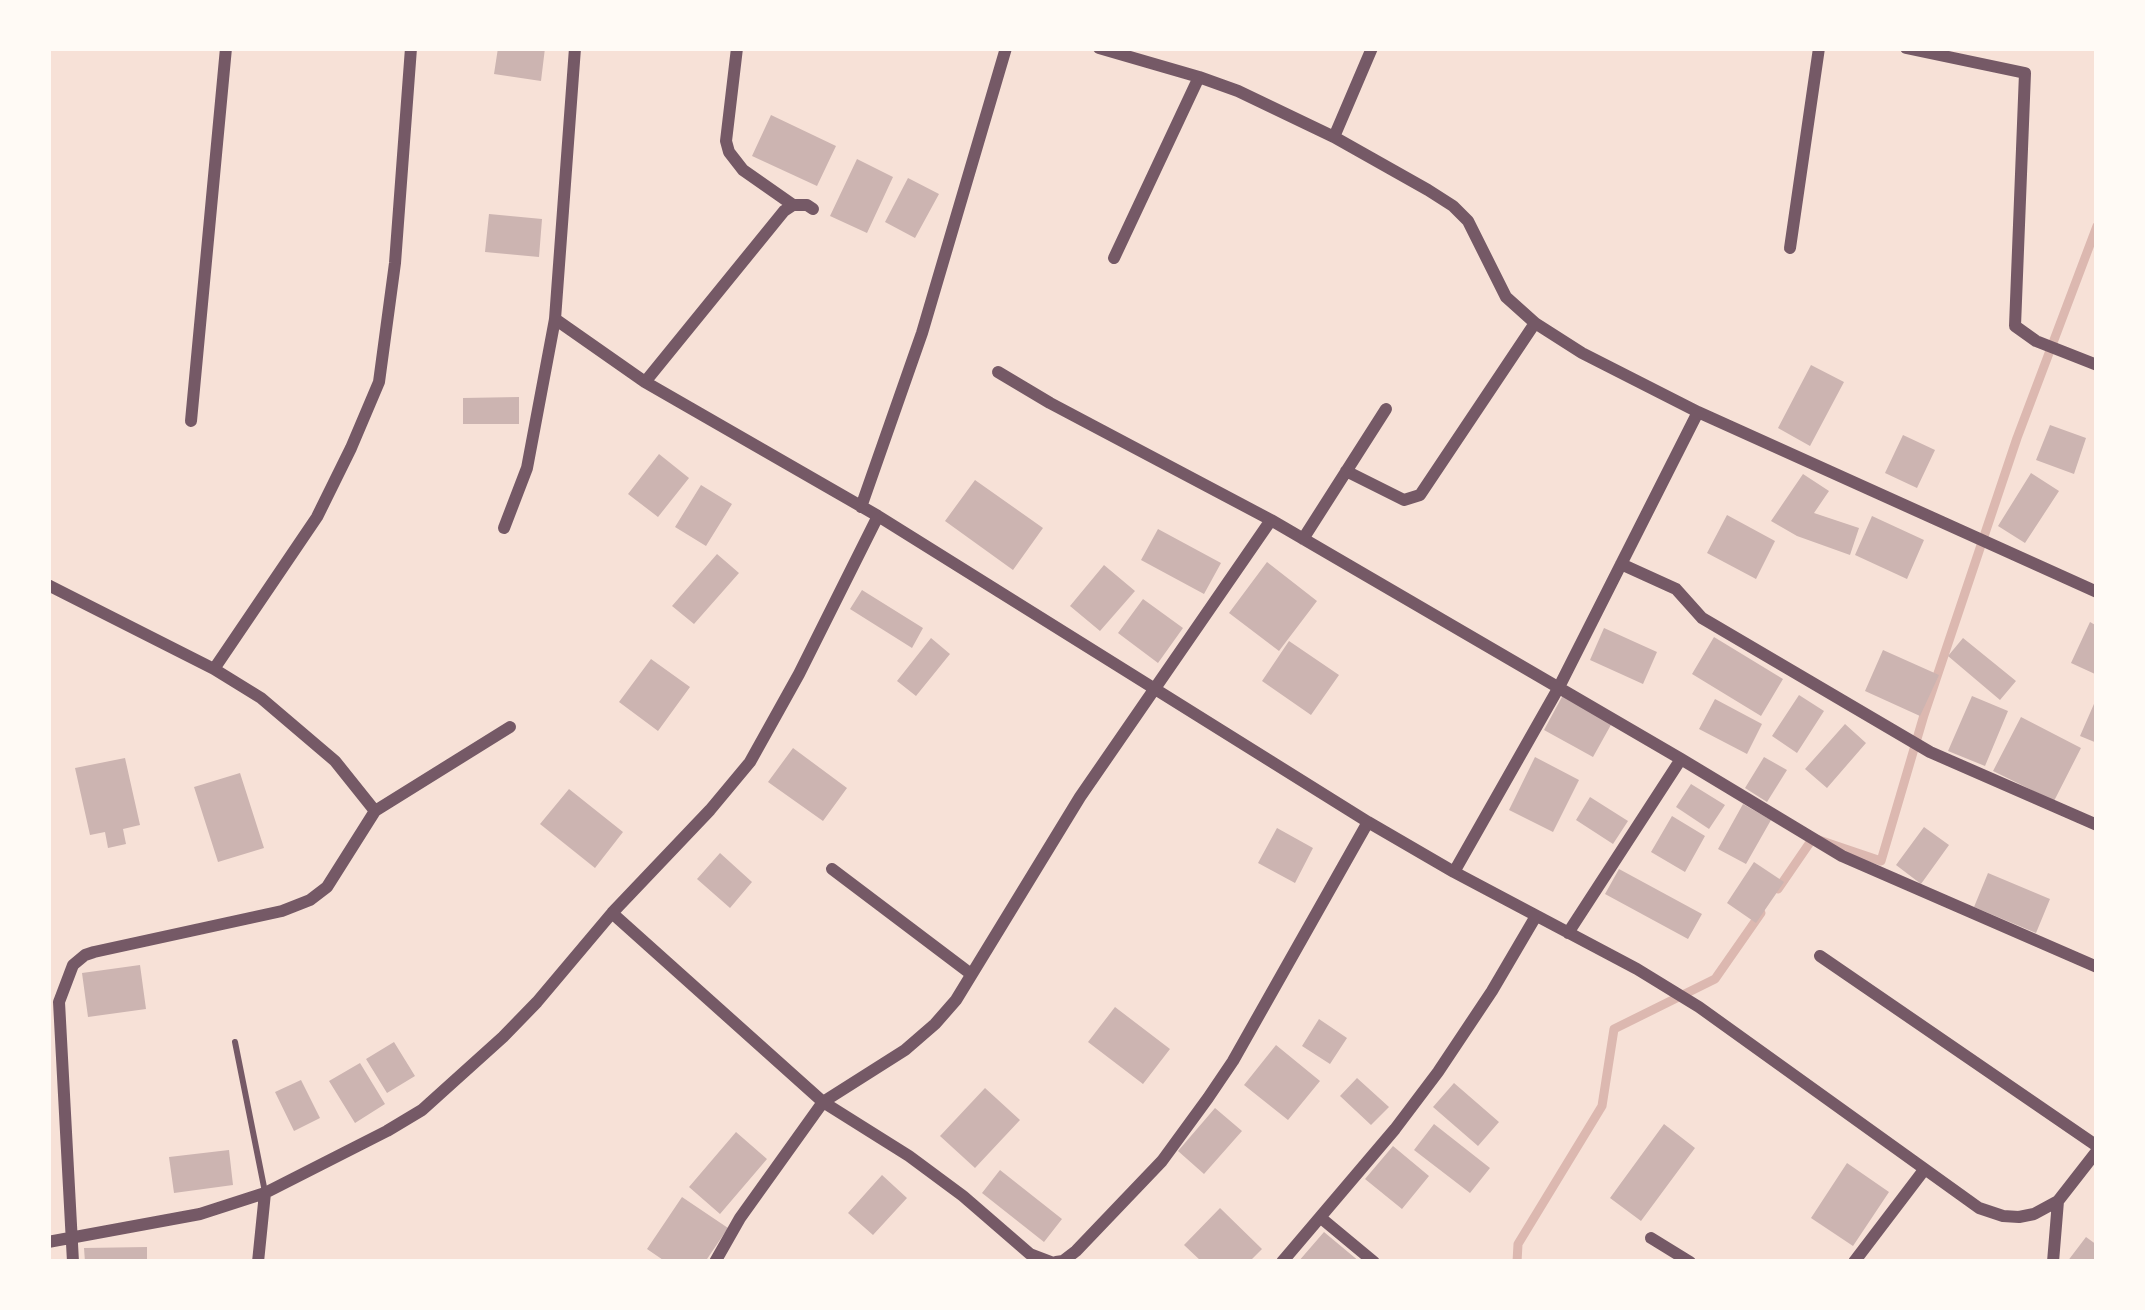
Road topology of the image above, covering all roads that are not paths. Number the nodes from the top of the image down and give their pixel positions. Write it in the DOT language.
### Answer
graph roads {
  1 [pos="226,48"];
  2 [pos="411,48"];
  3 [pos="574,48"];
  4 [pos="737,48"];
  5 [pos="1006,48"];
  6 [pos="1099,48"];
  7 [pos="1372,48"];
  8 [pos="1819,48"];
  9 [pos="1906,48"];
  10 [pos="1199,76"];
  11 [pos="1334,137"];
  12 [pos="794,205"];
  13 [pos="813,208"];
  14 [pos="1790,248"];
  15 [pos="1114,258"];
  16 [pos="555,319"];
  17 [pos="1535,323"];
  18 [pos="2097,364"];
  19 [pos="998,373"];
  20 [pos="644,382"];
  21 [pos="1385,409"];
  22 [pos="1698,412"];
  23 [pos="191,421"];
  24 [pos="1346,471"];
  25 [pos="862,507"];
  26 [pos="878,516"];
  27 [pos="1271,520"];
  28 [pos="505,528"];
  29 [pos="1303,538"];
  30 [pos="1622,564"];
  31 [pos="48,585"];
  32 [pos="2097,592"];
  33 [pos="214,669"];
  34 [pos="1559,687"];
  35 [pos="1154,690"];
  36 [pos="510,727"];
  37 [pos="1681,759"];
  38 [pos="375,811"];
  39 [pos="1368,822"];
  40 [pos="2097,825"];
  41 [pos="832,869"];
  42 [pos="1454,872"];
  43 [pos="612,913"];
  44 [pos="1536,916"];
  45 [pos="1568,934"];
  46 [pos="1820,956"];
  47 [pos="2097,967"];
  48 [pos="971,974"];
  49 [pos="54,1001"];
  50 [pos="235,1042"];
  51 [pos="823,1102"];
  52 [pos="2097,1149"];
  53 [pos="1924,1169"];
  54 [pos="265,1192"];
  55 [pos="2058,1201"];
  56 [pos="1321,1218"];
  57 [pos="1652,1238"];
  58 [pos="73,1239"];
  59 [pos="48,1242"];
  60 [pos="73,1262"];
  61 [pos="258,1262"];
  62 [pos="715,1262"];
  63 [pos="1053,1262"];
  64 [pos="1282,1262"];
  65 [pos="1374,1262"];
  66 [pos="1690,1262"];
  67 [pos="1854,1262"];
  68 [pos="2054,1262"];
  1 -- 23 [label="street"];
  2 -- 33 [label="street"];
  3 -- 16 [label="street"];
  4 -- 12 [label="street"];
  5 -- 25 [label="street"];
  6 -- 10 [label="street"];
  7 -- 11 [label="street"];
  8 -- 14 [label="street"];
  9 -- 18 [label="street"];
  10 -- 11 [label="street"];
  10 -- 15 [label="street"];
  11 -- 17 [label="street"];
  12 -- 13 [label="street"];
  12 -- 20 [label="street"];
  16 -- 20 [label="street"];
  16 -- 28 [label="street"];
  17 -- 22 [label="street"];
  17 -- 24 [label="street"];
  19 -- 27 [label="street"];
  20 -- 25 [label="street"];
  21 -- 24 [label="street"];
  22 -- 30 [label="street"];
  22 -- 32 [label="street"];
  24 -- 29 [label="street"];
  25 -- 26 [label="street"];
  26 -- 35 [label="street"];
  26 -- 43 [label="street"];
  27 -- 29 [label="street"];
  27 -- 35 [label="street"];
  29 -- 34 [label="street"];
  30 -- 34 [label="street"];
  30 -- 40 [label="street"];
  31 -- 33 [label="street"];
  33 -- 38 [label="street"];
  34 -- 37 [label="street"];
  34 -- 42 [label="street"];
  35 -- 39 [label="street"];
  35 -- 48 [label="street"];
  36 -- 38 [label="street"];
  37 -- 45 [label="street"];
  37 -- 47 [label="street"];
  38 -- 49 [label="street"];
  39 -- 42 [label="street"];
  39 -- 63 [label="street"];
  41 -- 48 [label="street"];
  42 -- 44 [label="street"];
  43 -- 51 [label="street"];
  43 -- 54 [label="street"];
  44 -- 45 [label="street"];
  44 -- 56 [label="street"];
  45 -- 53 [label="street"];
  46 -- 52 [label="street"];
  48 -- 51 [label="street"];
  49 -- 58 [label="street"];
  50 -- 54 [label="lane"];
  51 -- 62 [label="street"];
  51 -- 63 [label="street"];
  52 -- 55 [label="street"];
  53 -- 55 [label="street"];
  53 -- 67 [label="street"];
  54 -- 58 [label="street"];
  54 -- 61 [label="street"];
  55 -- 68 [label="street"];
  56 -- 64 [label="street"];
  56 -- 65 [label="street"];
  57 -- 66 [label="street"];
  58 -- 59 [label="street"];
  58 -- 60 [label="street"];
}
